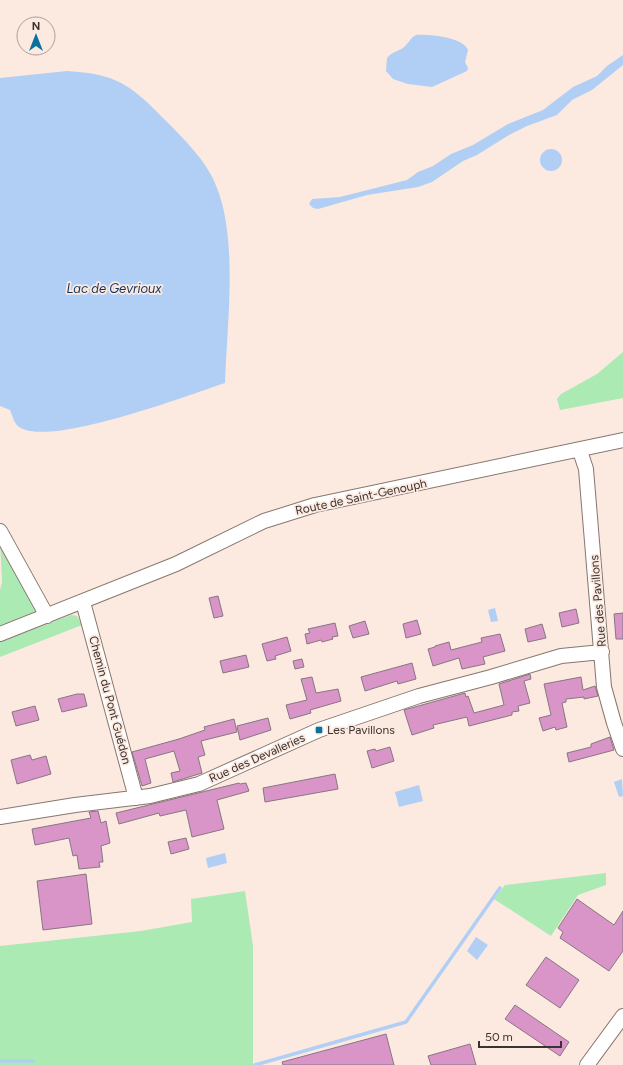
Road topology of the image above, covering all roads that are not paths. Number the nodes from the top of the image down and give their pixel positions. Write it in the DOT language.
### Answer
graph roads {
  1 [pos="623,440"];
  2 [pos="580,451"];
  3 [pos="0,531"];
  4 [pos="83,602"];
  5 [pos="47,616"];
  6 [pos="0,634"];
  7 [pos="602,652"];
  8 [pos="623,749"];
  9 [pos="136,798"];
  10 [pos="0,817"];
  11 [pos="623,1016"];
  12 [pos="587,1065"];
  1 -- 2 [label="street, Route de Saint-Genouph"];
  2 -- 4 [label="street, Route de Saint-Genouph"];
  2 -- 7 [label="street, Rue des Pavillons"];
  3 -- 5 [label="street"];
  4 -- 5 [label="street, Route de Saint-Genouph"];
  4 -- 9 [label="street, Chemin du Pont Guédon"];
  5 -- 6 [label="street, Route de Saint-Genouph"];
  7 -- 8 [label="street, Rue des Pavillons"];
  7 -- 9 [label="street, Rue des Devalleries"];
  9 -- 10 [label="street, Rue des Devalleries"];
  11 -- 12 [label="street"];
}
